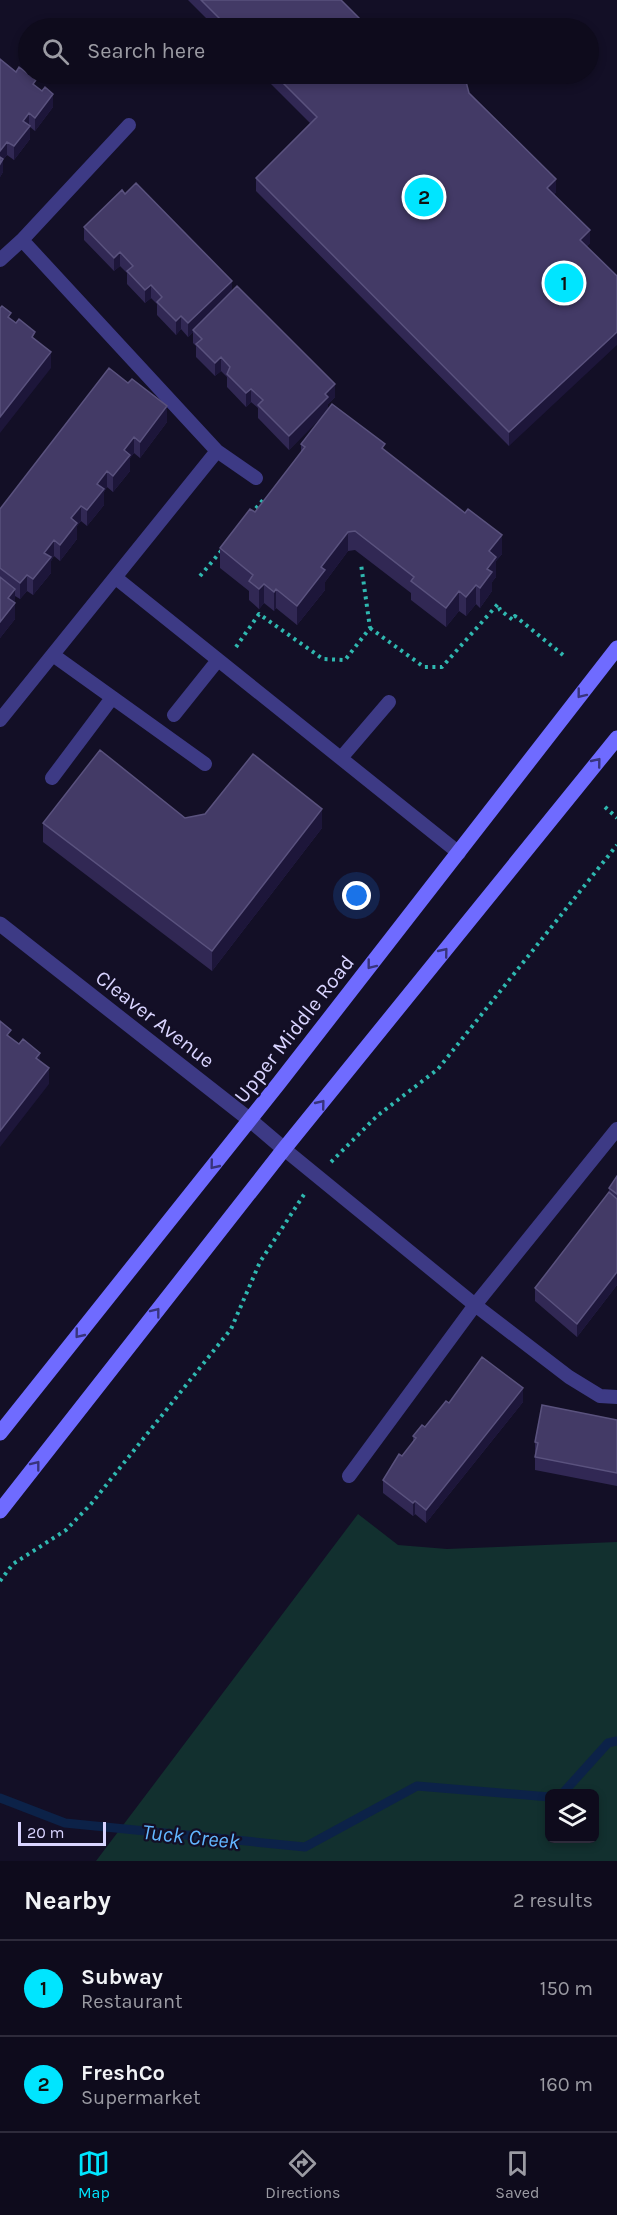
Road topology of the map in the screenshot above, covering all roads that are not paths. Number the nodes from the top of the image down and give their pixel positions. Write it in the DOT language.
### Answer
graph roads {
  1 [pos="129,125"];
  2 [pos="22,240"];
  3 [pos="0,260"];
  4 [pos="217,452"];
  5 [pos="255,478"];
  6 [pos="116,578"];
  7 [pos="617,648"];
  8 [pos="53,655"];
  9 [pos="221,662"];
  10 [pos="112,698"];
  11 [pos="389,702"];
  12 [pos="174,715"];
  13 [pos="0,720"];
  14 [pos="617,738"];
  15 [pos="341,758"];
  16 [pos="205,764"];
  17 [pos="52,778"];
  18 [pos="459,853"];
  19 [pos="0,924"];
  20 [pos="250,1120"];
  21 [pos="617,1129"];
  22 [pos="284,1149"];
  23 [pos="475,1305"];
  24 [pos="617,1397"];
  25 [pos="0,1433"];
  26 [pos="349,1476"];
  27 [pos="0,1511"];
  1 -- 2 [label="lane"];
  2 -- 3 [label="lane"];
  2 -- 4 [label="lane"];
  4 -- 5 [label="lane"];
  4 -- 6 [label="lane"];
  6 -- 8 [label="lane"];
  6 -- 9 [label="lane"];
  7 -- 18 [label="main road, Upper Middle Road, one-way"];
  8 -- 10 [label="lane"];
  8 -- 13 [label="lane"];
  9 -- 12 [label="lane"];
  9 -- 15 [label="lane"];
  10 -- 16 [label="lane"];
  10 -- 17 [label="lane"];
  11 -- 15 [label="lane"];
  22 -- 14 [label="main road, one-way"];
  15 -- 18 [label="lane"];
  18 -- 20 [label="main road, Upper Middle Road, one-way"];
  19 -- 20 [label="street, Cleaver Avenue"];
  20 -- 22 [label="street, Cleaver Avenue"];
  20 -- 25 [label="main road, Upper Middle Road, one-way"];
  21 -- 23 [label="lane"];
  22 -- 23 [label="lane"];
  27 -- 22 [label="main road, one-way"];
  23 -- 24 [label="lane"];
  23 -- 26 [label="lane"];
}
